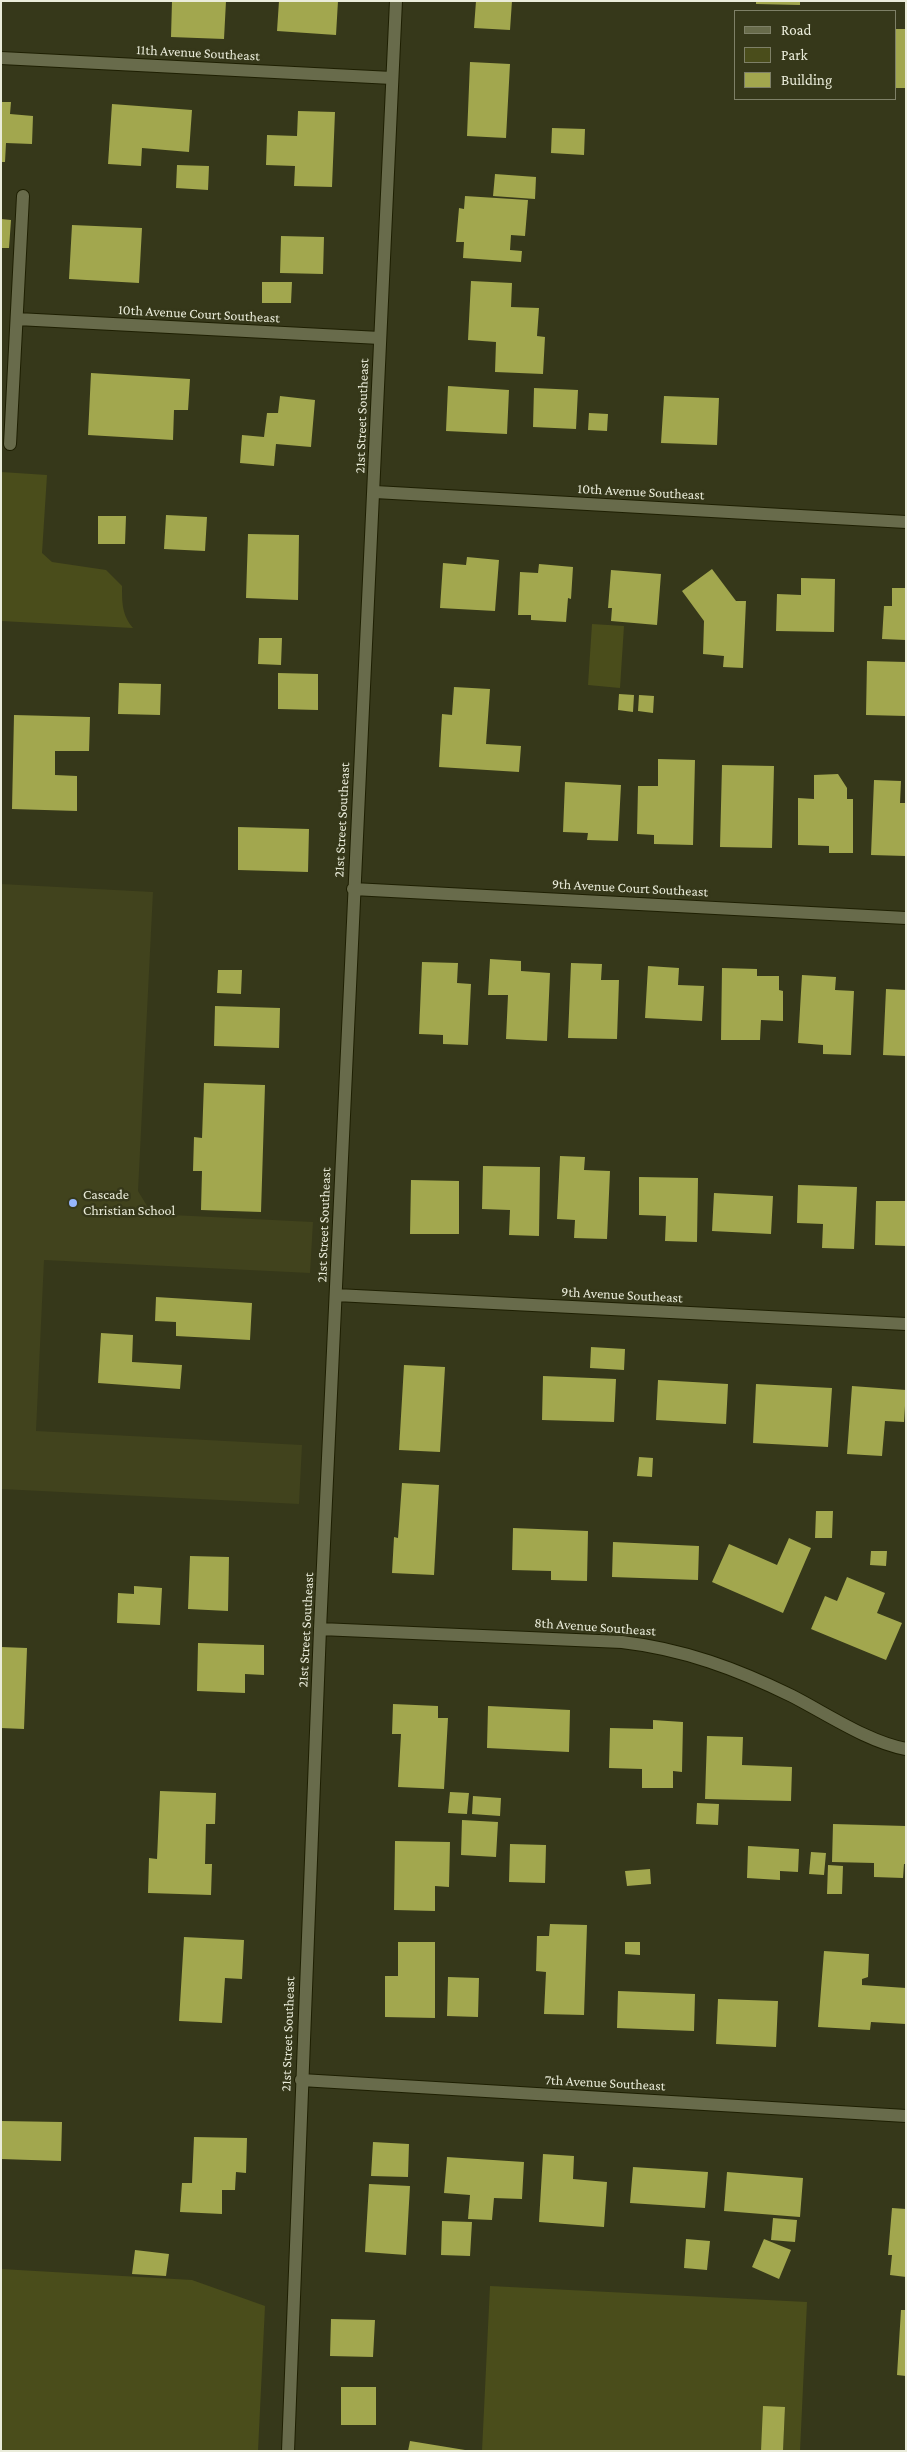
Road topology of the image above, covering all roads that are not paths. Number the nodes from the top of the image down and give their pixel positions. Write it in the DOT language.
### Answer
graph roads {
  1 [pos="396,1"];
  2 [pos="1,58"];
  3 [pos="392,78"];
  4 [pos="23,196"];
  5 [pos="17,319"];
  6 [pos="380,338"];
  7 [pos="10,444"];
  8 [pos="375,492"];
  9 [pos="906,522"];
  10 [pos="353,889"];
  11 [pos="906,918"];
  12 [pos="336,1295"];
  13 [pos="906,1324"];
  14 [pos="320,1630"];
  15 [pos="906,1749"];
  16 [pos="302,2080"];
  17 [pos="906,2116"];
  18 [pos="288,2451"];
  1 -- 3 [label="street, 21st Street Southeast"];
  2 -- 3 [label="street, 11th Avenue Southeast"];
  3 -- 6 [label="street, 21st Street Southeast"];
  4 -- 5 [label="street"];
  5 -- 6 [label="street, 10th Avenue Court Southeast"];
  5 -- 7 [label="street"];
  6 -- 8 [label="street, 21st Street Southeast"];
  8 -- 9 [label="street, 10th Avenue Southeast"];
  8 -- 10 [label="street, 21st Street Southeast"];
  10 -- 11 [label="street, 9th Avenue Court Southeast"];
  10 -- 12 [label="street, 21st Street Southeast"];
  12 -- 13 [label="street, 9th Avenue Southeast"];
  12 -- 14 [label="street, 21st Street Southeast"];
  14 -- 15 [label="street, 8th Avenue Southeast"];
  14 -- 16 [label="street, 21st Street Southeast"];
  16 -- 17 [label="street, 7th Avenue Southeast"];
  16 -- 18 [label="street, 21st Street Southeast"];
}
